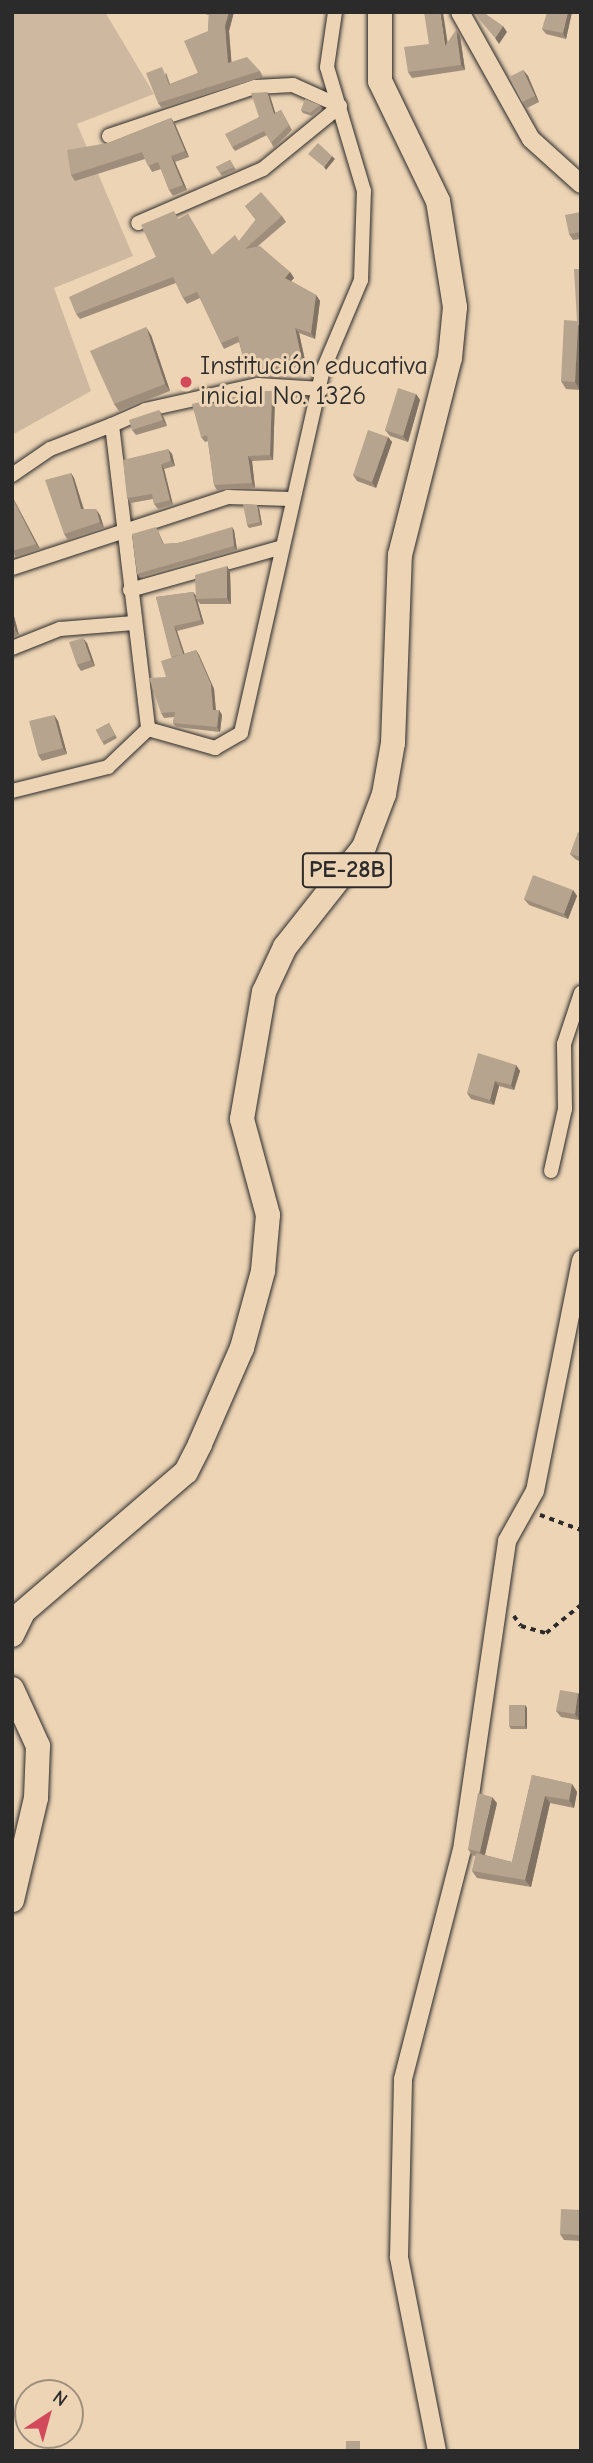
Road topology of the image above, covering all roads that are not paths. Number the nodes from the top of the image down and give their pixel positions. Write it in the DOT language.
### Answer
graph roads {
  1 [pos="335,12"];
  2 [pos="380,12"];
  3 [pos="460,12"];
  4 [pos="340,106"];
  5 [pos="109,136"];
  6 [pos="581,184"];
  7 [pos="138,223"];
  8 [pos="322,389"];
  9 [pos="112,425"];
  10 [pos="12,475"];
  11 [pos="289,499"];
  12 [pos="122,527"];
  13 [pos="279,548"];
  14 [pos="12,568"];
  15 [pos="130,590"];
  16 [pos="134,623"];
  17 [pos="12,648"];
  18 [pos="148,729"];
  19 [pos="12,792"];
  20 [pos="581,993"];
  21 [pos="551,1171"];
  22 [pos="581,1260"];
  23 [pos="12,1635"];
  24 [pos="12,1689"];
  25 [pos="12,1900"];
  26 [pos="437,2451"];
  1 -- 4 [label="street"];
  2 -- 23 [label="highway, PE-28B"];
  3 -- 6 [label="street"];
  4 -- 5 [label="street"];
  4 -- 7 [label="street"];
  4 -- 8 [label="street"];
  8 -- 9 [label="street"];
  8 -- 11 [label="street"];
  9 -- 10 [label="street"];
  9 -- 12 [label="street"];
  11 -- 12 [label="street"];
  11 -- 13 [label="street"];
  12 -- 14 [label="street"];
  12 -- 15 [label="street"];
  13 -- 15 [label="street"];
  13 -- 18 [label="street"];
  15 -- 16 [label="street"];
  16 -- 17 [label="street"];
  16 -- 18 [label="street"];
  18 -- 19 [label="street"];
  20 -- 21 [label="street"];
  22 -- 26 [label="street"];
  24 -- 25 [label="highway"];
}
